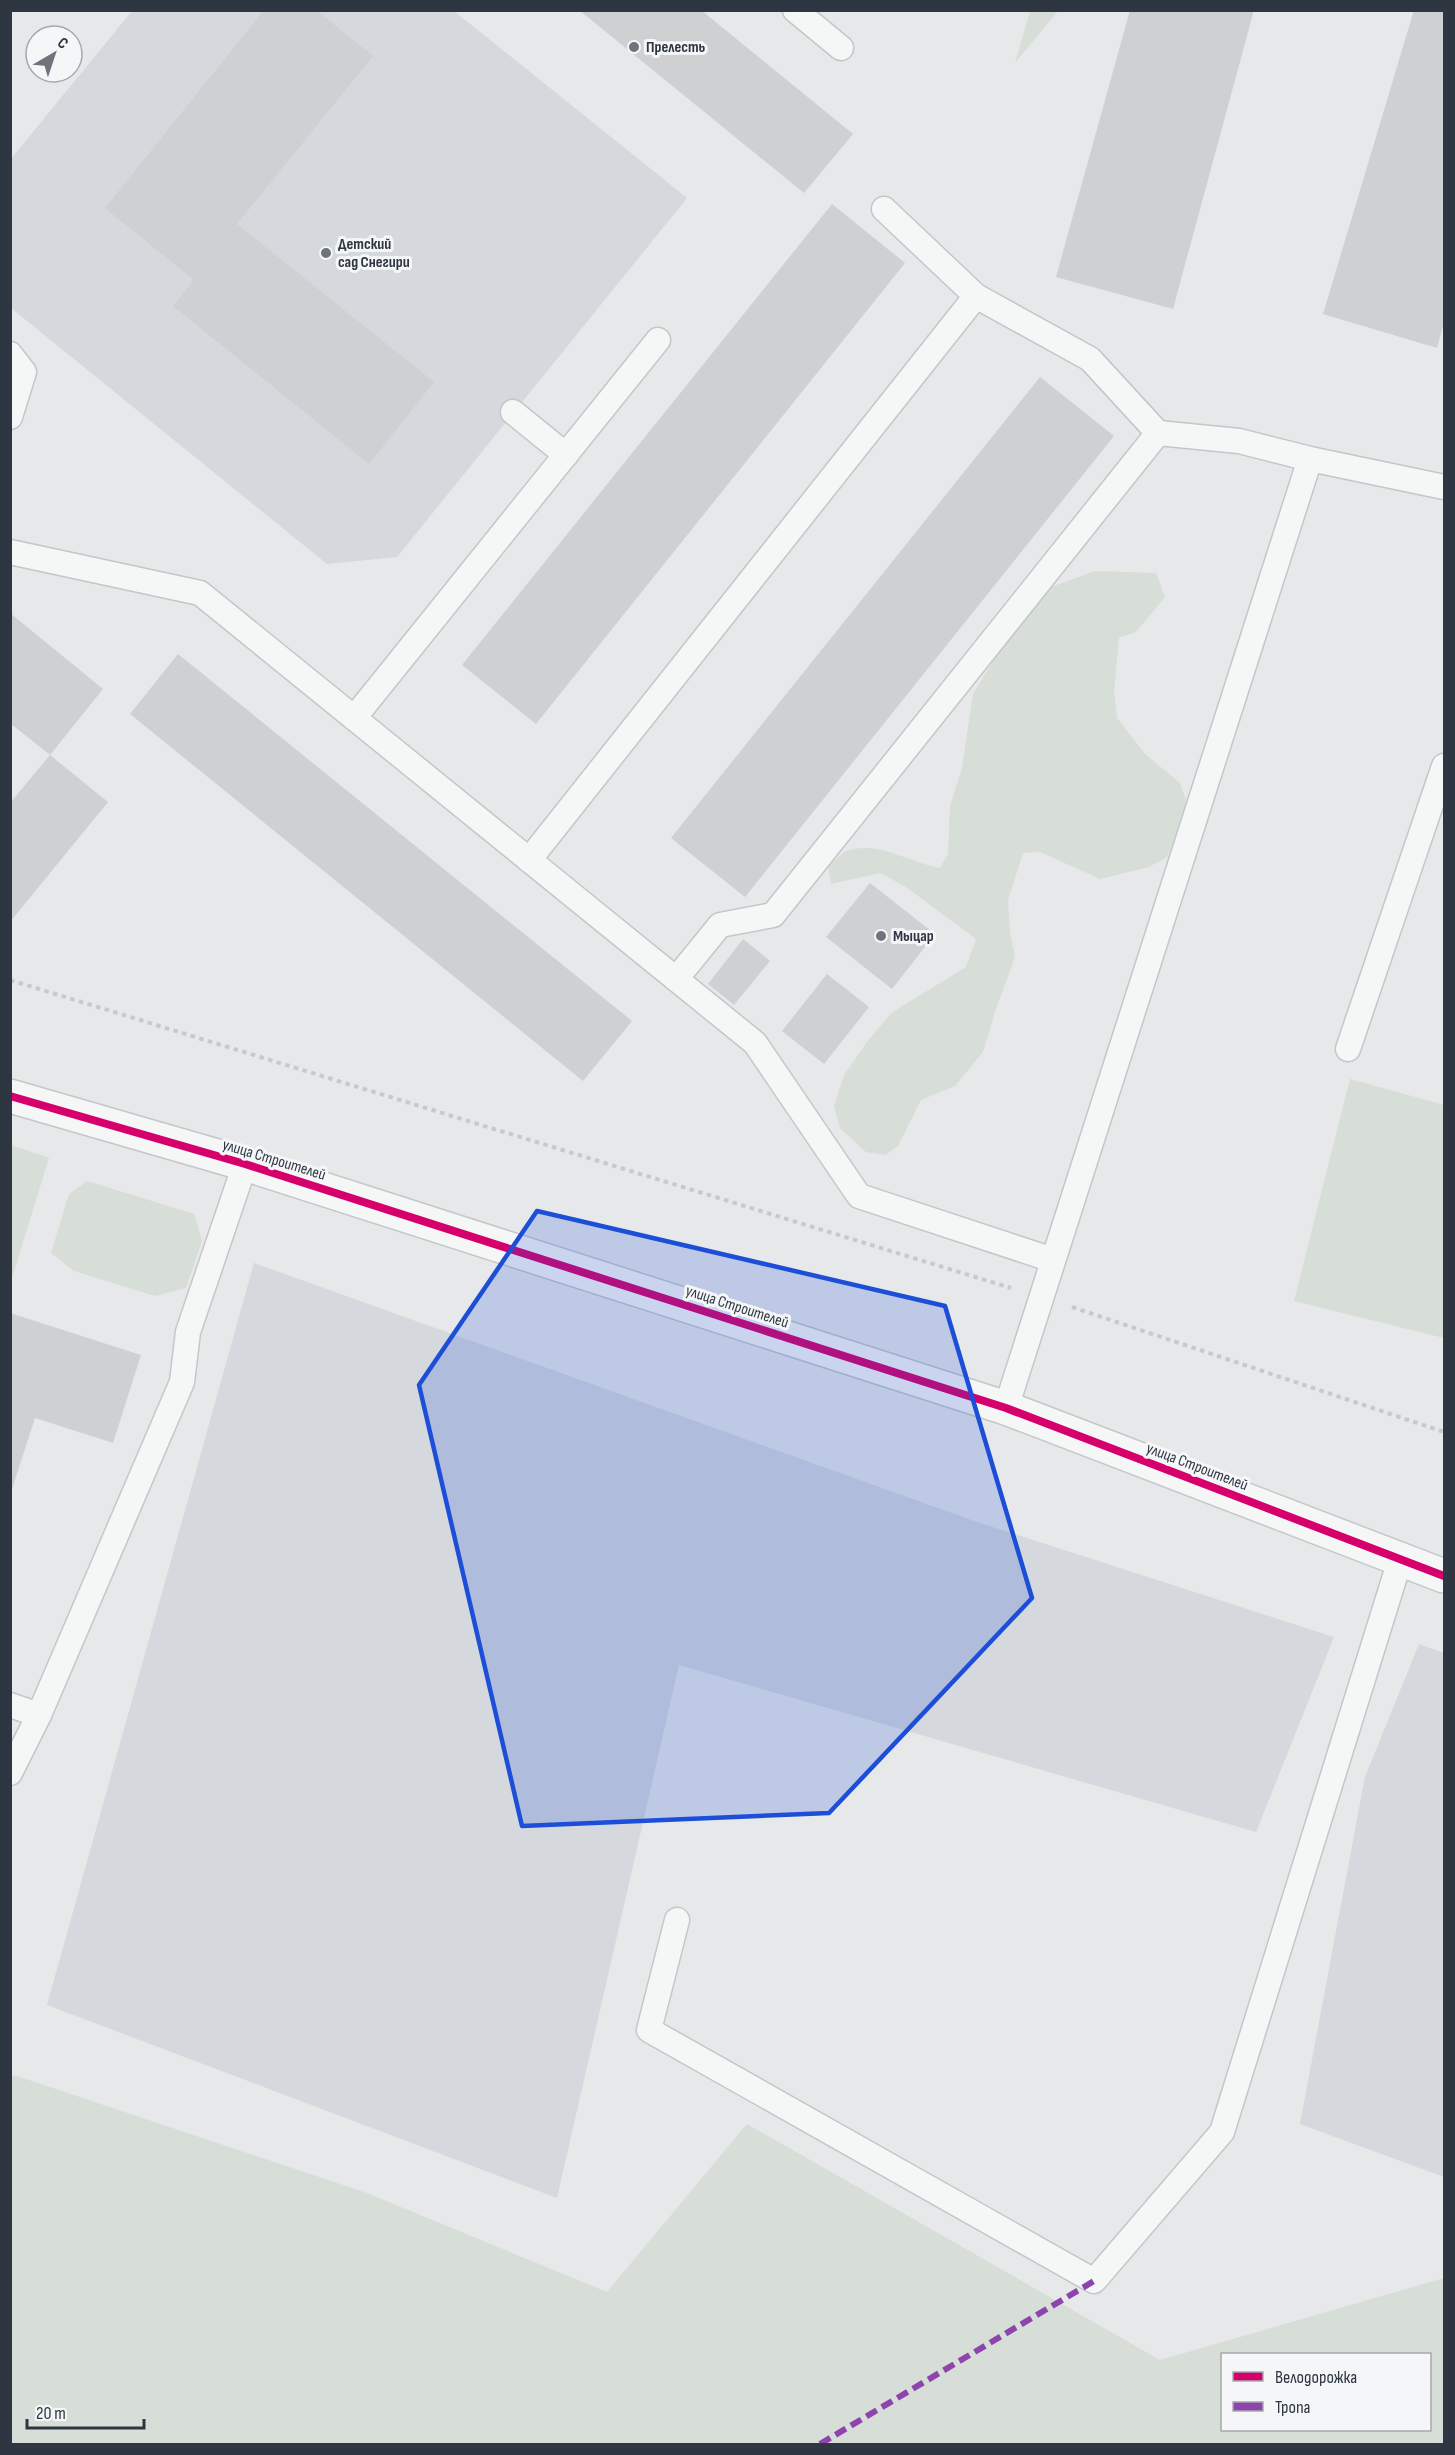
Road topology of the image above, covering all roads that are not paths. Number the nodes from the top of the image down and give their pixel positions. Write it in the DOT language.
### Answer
graph roads {
  1 [pos="795,10"];
  2 [pos="841,48"];
  3 [pos="884,209"];
  4 [pos="976,296"];
  5 [pos="658,340"];
  6 [pos="10,354"];
  7 [pos="513,412"];
  8 [pos="10,417"];
  9 [pos="1158,433"];
  10 [pos="566,455"];
  11 [pos="1310,459"];
  12 [pos="1444,487"];
  13 [pos="10,552"];
  14 [pos="354,718"];
  15 [pos="1444,766"];
  16 [pos="529,860"];
  17 [pos="676,979"];
  18 [pos="1348,1049"];
  19 [pos="10,1096"];
  20 [pos="245,1164"];
  21 [pos="1053,1260"];
  22 [pos="1006,1408"];
  23 [pos="1400,1560"];
  24 [pos="1444,1576"];
  25 [pos="10,1705"];
  26 [pos="39,1715"];
  27 [pos="10,1773"];
  28 [pos="677,1920"];
  1 -- 2 [label="lane"];
  3 -- 4 [label="lane"];
  4 -- 9 [label="lane"];
  4 -- 16 [label="lane"];
  5 -- 10 [label="lane"];
  6 -- 8 [label="lane"];
  7 -- 10 [label="lane"];
  9 -- 11 [label="lane"];
  9 -- 17 [label="lane"];
  10 -- 14 [label="lane"];
  11 -- 12 [label="lane"];
  11 -- 21 [label="lane"];
  13 -- 14 [label="lane"];
  14 -- 16 [label="lane"];
  15 -- 18 [label="lane"];
  16 -- 17 [label="lane"];
  17 -- 21 [label="lane"];
  19 -- 20 [label="street, улица Строителей"];
  20 -- 22 [label="street, улица Строителей"];
  20 -- 26 [label="lane"];
  21 -- 22 [label="lane"];
  22 -- 23 [label="street, улица Строителей"];
  23 -- 24 [label="street, улица Строителей"];
  23 -- 28 [label="lane"];
  25 -- 26 [label="lane"];
  26 -- 27 [label="lane"];
}
